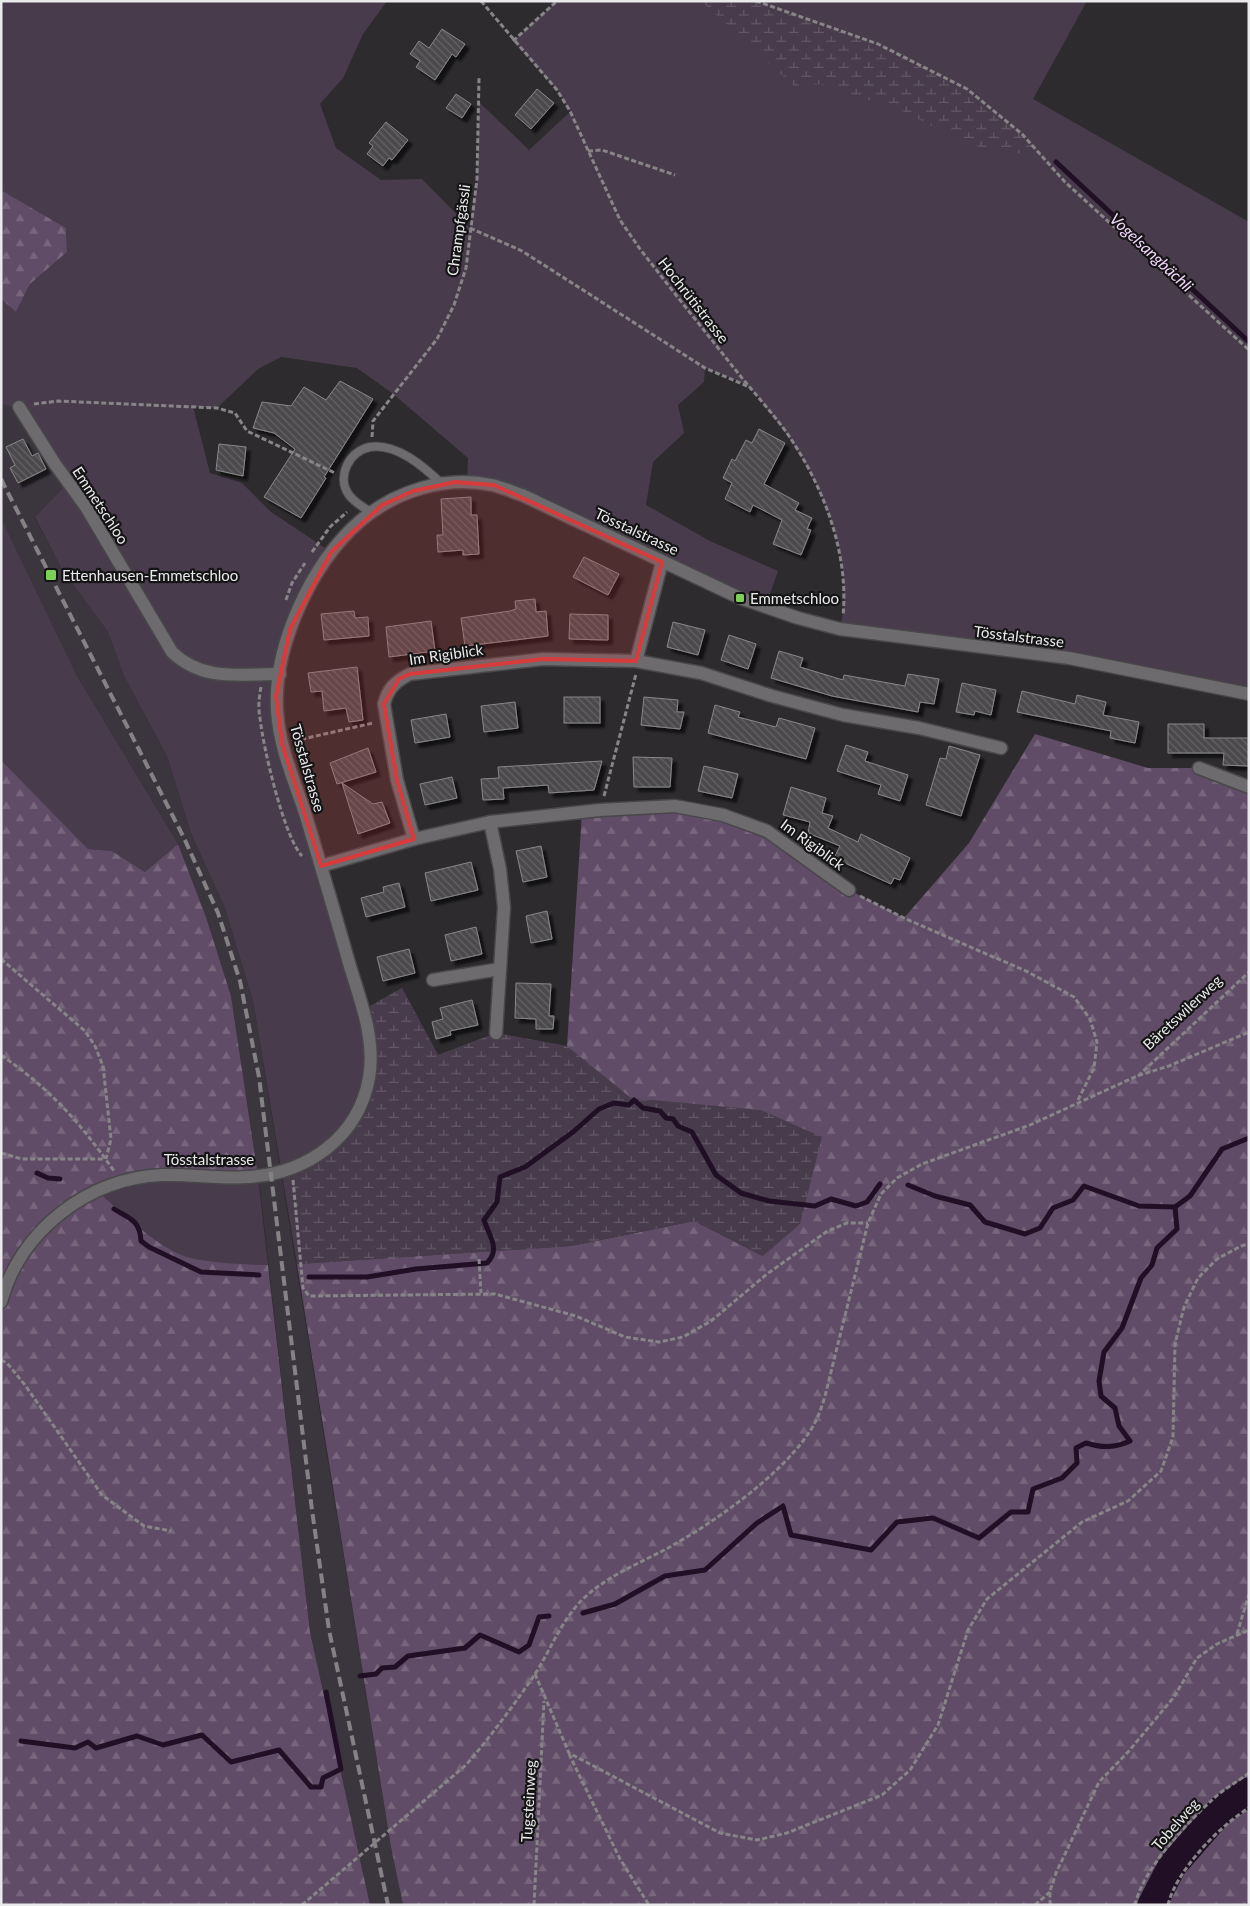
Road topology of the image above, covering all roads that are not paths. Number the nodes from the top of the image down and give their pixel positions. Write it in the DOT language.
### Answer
graph roads {
  1 [pos="19,408"];
  2 [pos="441,483"];
  3 [pos="371,512"];
  4 [pos="662,562"];
  5 [pos="636,661"];
  6 [pos="280,674"];
  7 [pos="1249,694"];
  8 [pos="1001,748"];
  9 [pos="1199,768"];
  10 [pos="1249,787"];
  11 [pos="490,822"];
  12 [pos="414,839"];
  13 [pos="321,866"];
  14 [pos="849,890"];
  15 [pos="500,969"];
  16 [pos="433,980"];
  17 [pos="496,1032"];
  18 [pos="1,1302"];
  1 -- 6 [label="street, Emmetschloo"];
  2 -- 3 [label="street, Tösstalstrasse"];
  2 -- 3 [label="lane"];
  2 -- 4 [label="street, Tösstalstrasse"];
  3 -- 6 [label="street, Tösstalstrasse"];
  4 -- 5 [label="street"];
  4 -- 7 [label="street, Tösstalstrasse"];
  5 -- 8 [label="street, Im Rigiblick"];
  5 -- 12 [label="street, Im Rigiblick"];
  6 -- 13 [label="street, Tösstalstrasse"];
  9 -- 10 [label="street"];
  11 -- 12 [label="street, Im Rigiblick"];
  11 -- 14 [label="street, Im Rigiblick"];
  11 -- 15 [label="street"];
  12 -- 13 [label="street, Im Rigiblick"];
  13 -- 18 [label="street, Tösstalstrasse"];
  15 -- 16 [label="street"];
  15 -- 17 [label="street"];
}
